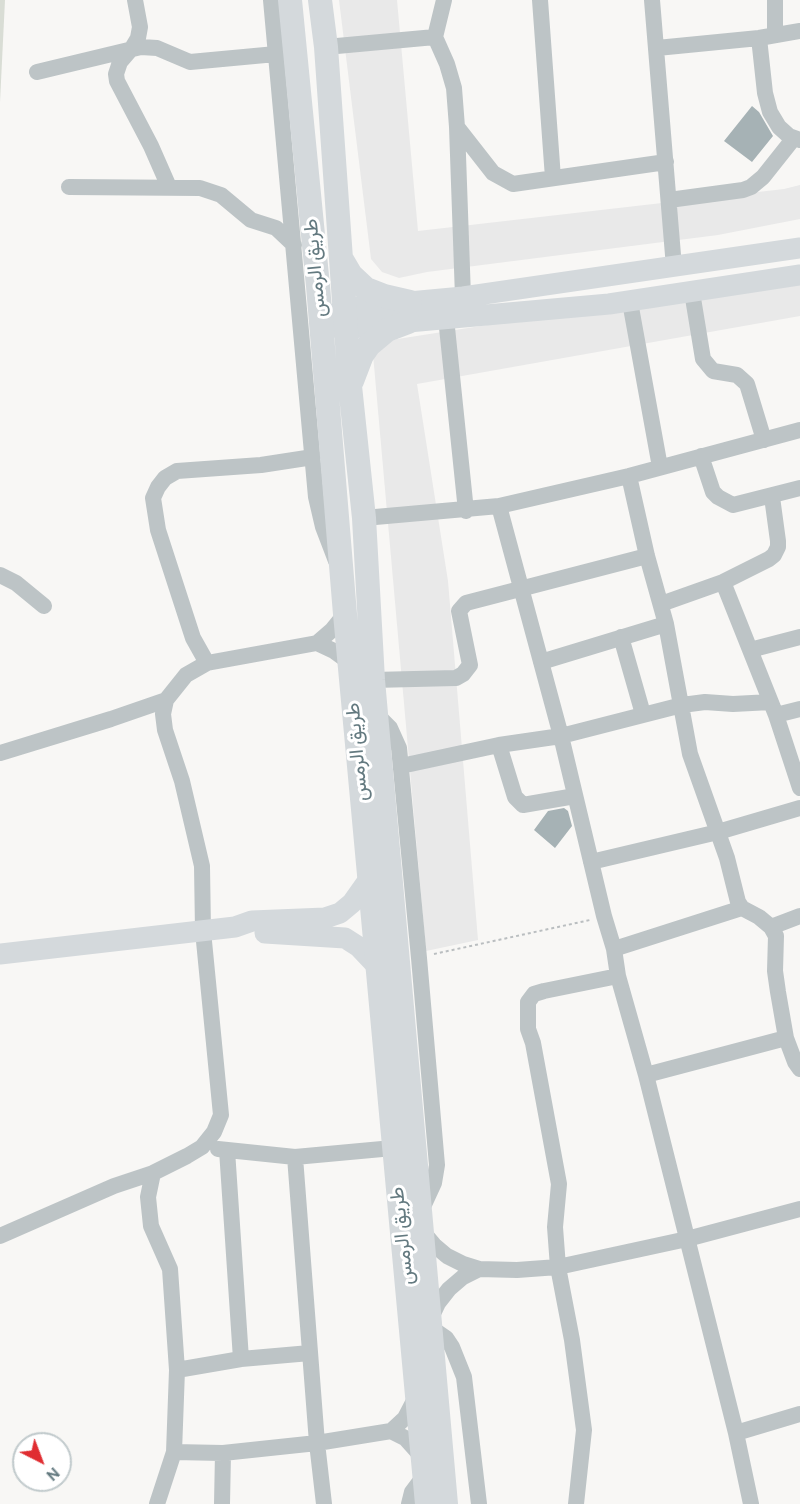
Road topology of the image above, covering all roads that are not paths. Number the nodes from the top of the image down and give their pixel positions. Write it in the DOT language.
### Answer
graph roads {
  1 [pos="135,0"];
  2 [pos="271,0"];
  3 [pos="290,0"];
  4 [pos="320,0"];
  5 [pos="444,0"];
  6 [pos="540,0"];
  7 [pos="652,0"];
  8 [pos="775,0"];
  9 [pos="800,31"];
  10 [pos="435,37"];
  11 [pos="767,37"];
  12 [pos="326,47"];
  13 [pos="132,48"];
  14 [pos="657,48"];
  15 [pos="276,54"];
  16 [pos="37,72"];
  17 [pos="458,127"];
  18 [pos="797,139"];
  19 [pos="666,162"];
  20 [pos="553,178"];
  21 [pos="69,187"];
  22 [pos="169,187"];
  23 [pos="669,200"];
  24 [pos="290,206"];
  25 [pos="269,225"];
  26 [pos="294,245"];
  27 [pos="800,248"];
  28 [pos="341,258"];
  29 [pos="674,267"];
  30 [pos="800,275"];
  31 [pos="692,292"];
  32 [pos="463,297"];
  33 [pos="619,303"];
  34 [pos="409,312"];
  35 [pos="446,318"];
  36 [pos="332,323"];
  37 [pos="350,386"];
  38 [pos="800,430"];
  39 [pos="764,440"];
  40 [pos="701,456"];
  41 [pos="313,457"];
  42 [pos="660,468"];
  43 [pos="629,476"];
  44 [pos="800,488"];
  45 [pos="772,496"];
  46 [pos="499,506"];
  47 [pos="466,510"];
  48 [pos="364,518"];
  49 [pos="647,556"];
  50 [pos="341,571"];
  51 [pos="0,575"];
  52 [pos="723,582"];
  53 [pos="521,588"];
  54 [pos="660,604"];
  55 [pos="44,606"];
  56 [pos="345,614"];
  57 [pos="666,624"];
  58 [pos="800,637"];
  59 [pos="621,638"];
  60 [pos="317,643"];
  61 [pos="750,650"];
  62 [pos="350,662"];
  63 [pos="541,662"];
  64 [pos="207,663"];
  65 [pos="374,680"];
  66 [pos="166,700"];
  67 [pos="682,705"];
  68 [pos="773,708"];
  69 [pos="800,709"];
  70 [pos="643,714"];
  71 [pos="377,715"];
  72 [pos="561,736"];
  73 [pos="499,745"];
  74 [pos="0,753"];
  75 [pos="400,766"];
  76 [pos="800,788"];
  77 [pos="575,796"];
  78 [pos="800,808"];
  79 [pos="718,832"];
  80 [pos="591,862"];
  81 [pos="369,879"];
  82 [pos="742,908"];
  83 [pos="800,916"];
  84 [pos="235,927"];
  85 [pos="771,927"];
  86 [pos="203,931"];
  87 [pos="614,949"];
  88 [pos="0,954"];
  89 [pos="377,966"];
  90 [pos="618,976"];
  91 [pos="786,1038"];
  92 [pos="800,1070"];
  93 [pos="646,1075"];
  94 [pos="202,1147"];
  95 [pos="393,1149"];
  96 [pos="227,1150"];
  97 [pos="295,1157"];
  98 [pos="153,1173"];
  99 [pos="800,1209"];
  100 [pos="422,1220"];
  101 [pos="0,1236"];
  102 [pos="687,1239"];
  103 [pos="558,1267"];
  104 [pos="479,1269"];
  105 [pos="430,1323"];
  106 [pos="310,1353"];
  107 [pos="241,1359"];
  108 [pos="177,1371"];
  109 [pos="417,1394"];
  110 [pos="800,1414"];
  111 [pos="390,1431"];
  112 [pos="736,1433"];
  113 [pos="317,1443"];
  114 [pos="174,1452"];
  115 [pos="223,1454"];
  116 [pos="423,1466"];
  117 [pos="156,1502"];
  118 [pos="222,1504"];
  119 [pos="324,1504"];
  120 [pos="409,1504"];
  121 [pos="426,1504"];
  122 [pos="446,1504"];
  123 [pos="479,1504"];
  124 [pos="576,1504"];
  125 [pos="751,1504"];
  1 -- 13 [label="street"];
  2 -- 15 [label="street"];
  3 -- 36 [label="highway, طريق الرمس"];
  4 -- 12 [label="highway, طريق الرمس"];
  5 -- 10 [label="street"];
  6 -- 20 [label="street"];
  7 -- 14 [label="street"];
  8 -- 11 [label="street"];
  9 -- 11 [label="street"];
  10 -- 12 [label="street"];
  10 -- 17 [label="street"];
  11 -- 14 [label="street"];
  11 -- 18 [label="street"];
  12 -- 28 [label="highway, طريق الرمس"];
  13 -- 15 [label="street"];
  13 -- 16 [label="street"];
  13 -- 22 [label="street"];
  14 -- 19 [label="street"];
  15 -- 24 [label="street"];
  17 -- 20 [label="street"];
  17 -- 32 [label="street"];
  18 -- 23 [label="street"];
  19 -- 20 [label="street"];
  19 -- 23 [label="street"];
  21 -- 22 [label="street"];
  22 -- 25 [label="street"];
  23 -- 29 [label="street"];
  24 -- 25 [label="street"];
  24 -- 26 [label="street"];
  25 -- 26 [label="street"];
  26 -- 41 [label="street"];
  27 -- 29 [label="main road"];
  28 -- 34 [label="highway"];
  28 -- 36 [label="highway, طريق الرمس"];
  29 -- 32 [label="main road"];
  29 -- 33 [label="main road"];
  30 -- 31 [label="main road"];
  31 -- 33 [label="main road"];
  31 -- 39 [label="street"];
  32 -- 34 [label="main road"];
  33 -- 35 [label="main road"];
  33 -- 42 [label="street"];
  34 -- 35 [label="main road"];
  34 -- 36 [label="main road"];
  34 -- 37 [label="highway"];
  35 -- 47 [label="street"];
  36 -- 37 [label="highway, طريق الرمس"];
  36 -- 50 [label="highway, طريق الرمس"];
  37 -- 48 [label="highway, طريق الرمس"];
  38 -- 39 [label="street"];
  39 -- 40 [label="street"];
  40 -- 42 [label="street"];
  40 -- 45 [label="street"];
  41 -- 50 [label="street"];
  41 -- 64 [label="street"];
  42 -- 43 [label="street"];
  43 -- 46 [label="street"];
  43 -- 49 [label="street"];
  44 -- 45 [label="street"];
  45 -- 52 [label="street"];
  46 -- 47 [label="street"];
  46 -- 53 [label="street"];
  47 -- 48 [label="street"];
  48 -- 65 [label="highway, طريق الرمس"];
  49 -- 53 [label="street"];
  49 -- 54 [label="street"];
  50 -- 56 [label="highway, طريق الرمس"];
  51 -- 55 [label="street"];
  52 -- 54 [label="street"];
  52 -- 61 [label="street"];
  53 -- 63 [label="street"];
  53 -- 65 [label="street"];
  54 -- 57 [label="street"];
  56 -- 60 [label="street"];
  56 -- 62 [label="highway, طريق الرمس"];
  57 -- 59 [label="street"];
  57 -- 67 [label="street"];
  58 -- 61 [label="street"];
  59 -- 63 [label="street"];
  59 -- 70 [label="street"];
  60 -- 62 [label="street"];
  60 -- 64 [label="street"];
  61 -- 68 [label="street"];
  62 -- 81 [label="highway, طريق الرمس"];
  63 -- 72 [label="street"];
  64 -- 66 [label="street"];
  65 -- 71 [label="highway, طريق الرمس"];
  66 -- 74 [label="street"];
  66 -- 86 [label="street"];
  67 -- 68 [label="street"];
  67 -- 70 [label="street"];
  67 -- 79 [label="street"];
  68 -- 69 [label="street"];
  68 -- 76 [label="street"];
  70 -- 72 [label="street"];
  71 -- 75 [label="street"];
  71 -- 100 [label="highway, طريق الرمس"];
  72 -- 73 [label="street"];
  72 -- 77 [label="street"];
  73 -- 75 [label="street"];
  73 -- 77 [label="street"];
  75 -- 100 [label="street"];
  77 -- 80 [label="street"];
  78 -- 79 [label="street"];
  79 -- 80 [label="street"];
  79 -- 82 [label="street"];
  80 -- 87 [label="street"];
  81 -- 84 [label="main road"];
  81 -- 89 [label="highway, طريق الرمس"];
  82 -- 85 [label="street"];
  82 -- 87 [label="street"];
  83 -- 85 [label="street"];
  84 -- 86 [label="main road"];
  84 -- 89 [label="main road"];
  85 -- 91 [label="street"];
  86 -- 88 [label="main road"];
  86 -- 94 [label="street"];
  87 -- 90 [label="street"];
  89 -- 95 [label="highway, طريق الرمس"];
  90 -- 93 [label="street"];
  90 -- 103 [label="street"];
  91 -- 92 [label="street"];
  91 -- 93 [label="street"];
  93 -- 102 [label="street"];
  94 -- 96 [label="street"];
  94 -- 98 [label="street"];
  95 -- 97 [label="street"];
  95 -- 109 [label="highway, طريق الرمس"];
  96 -- 97 [label="street"];
  96 -- 107 [label="street"];
  97 -- 106 [label="street"];
  98 -- 101 [label="street"];
  98 -- 108 [label="street"];
  99 -- 102 [label="street"];
  100 -- 104 [label="street"];
  100 -- 105 [label="highway, طريق الرمس"];
  102 -- 103 [label="street"];
  102 -- 112 [label="street"];
  103 -- 104 [label="street"];
  103 -- 124 [label="street"];
  104 -- 105 [label="street"];
  105 -- 122 [label="highway, طريق الرمس"];
  105 -- 123 [label="street"];
  106 -- 107 [label="street"];
  106 -- 113 [label="street"];
  107 -- 108 [label="street"];
  108 -- 114 [label="street"];
  109 -- 111 [label="street"];
  109 -- 116 [label="highway, طريق الرمس"];
  110 -- 112 [label="street"];
  111 -- 113 [label="street"];
  111 -- 116 [label="street"];
  112 -- 125 [label="street"];
  113 -- 115 [label="street"];
  113 -- 119 [label="street"];
  114 -- 115 [label="street"];
  114 -- 117 [label="street"];
  115 -- 118 [label="street"];
  116 -- 120 [label="street"];
  116 -- 121 [label="highway, طريق الرمس"];
}
